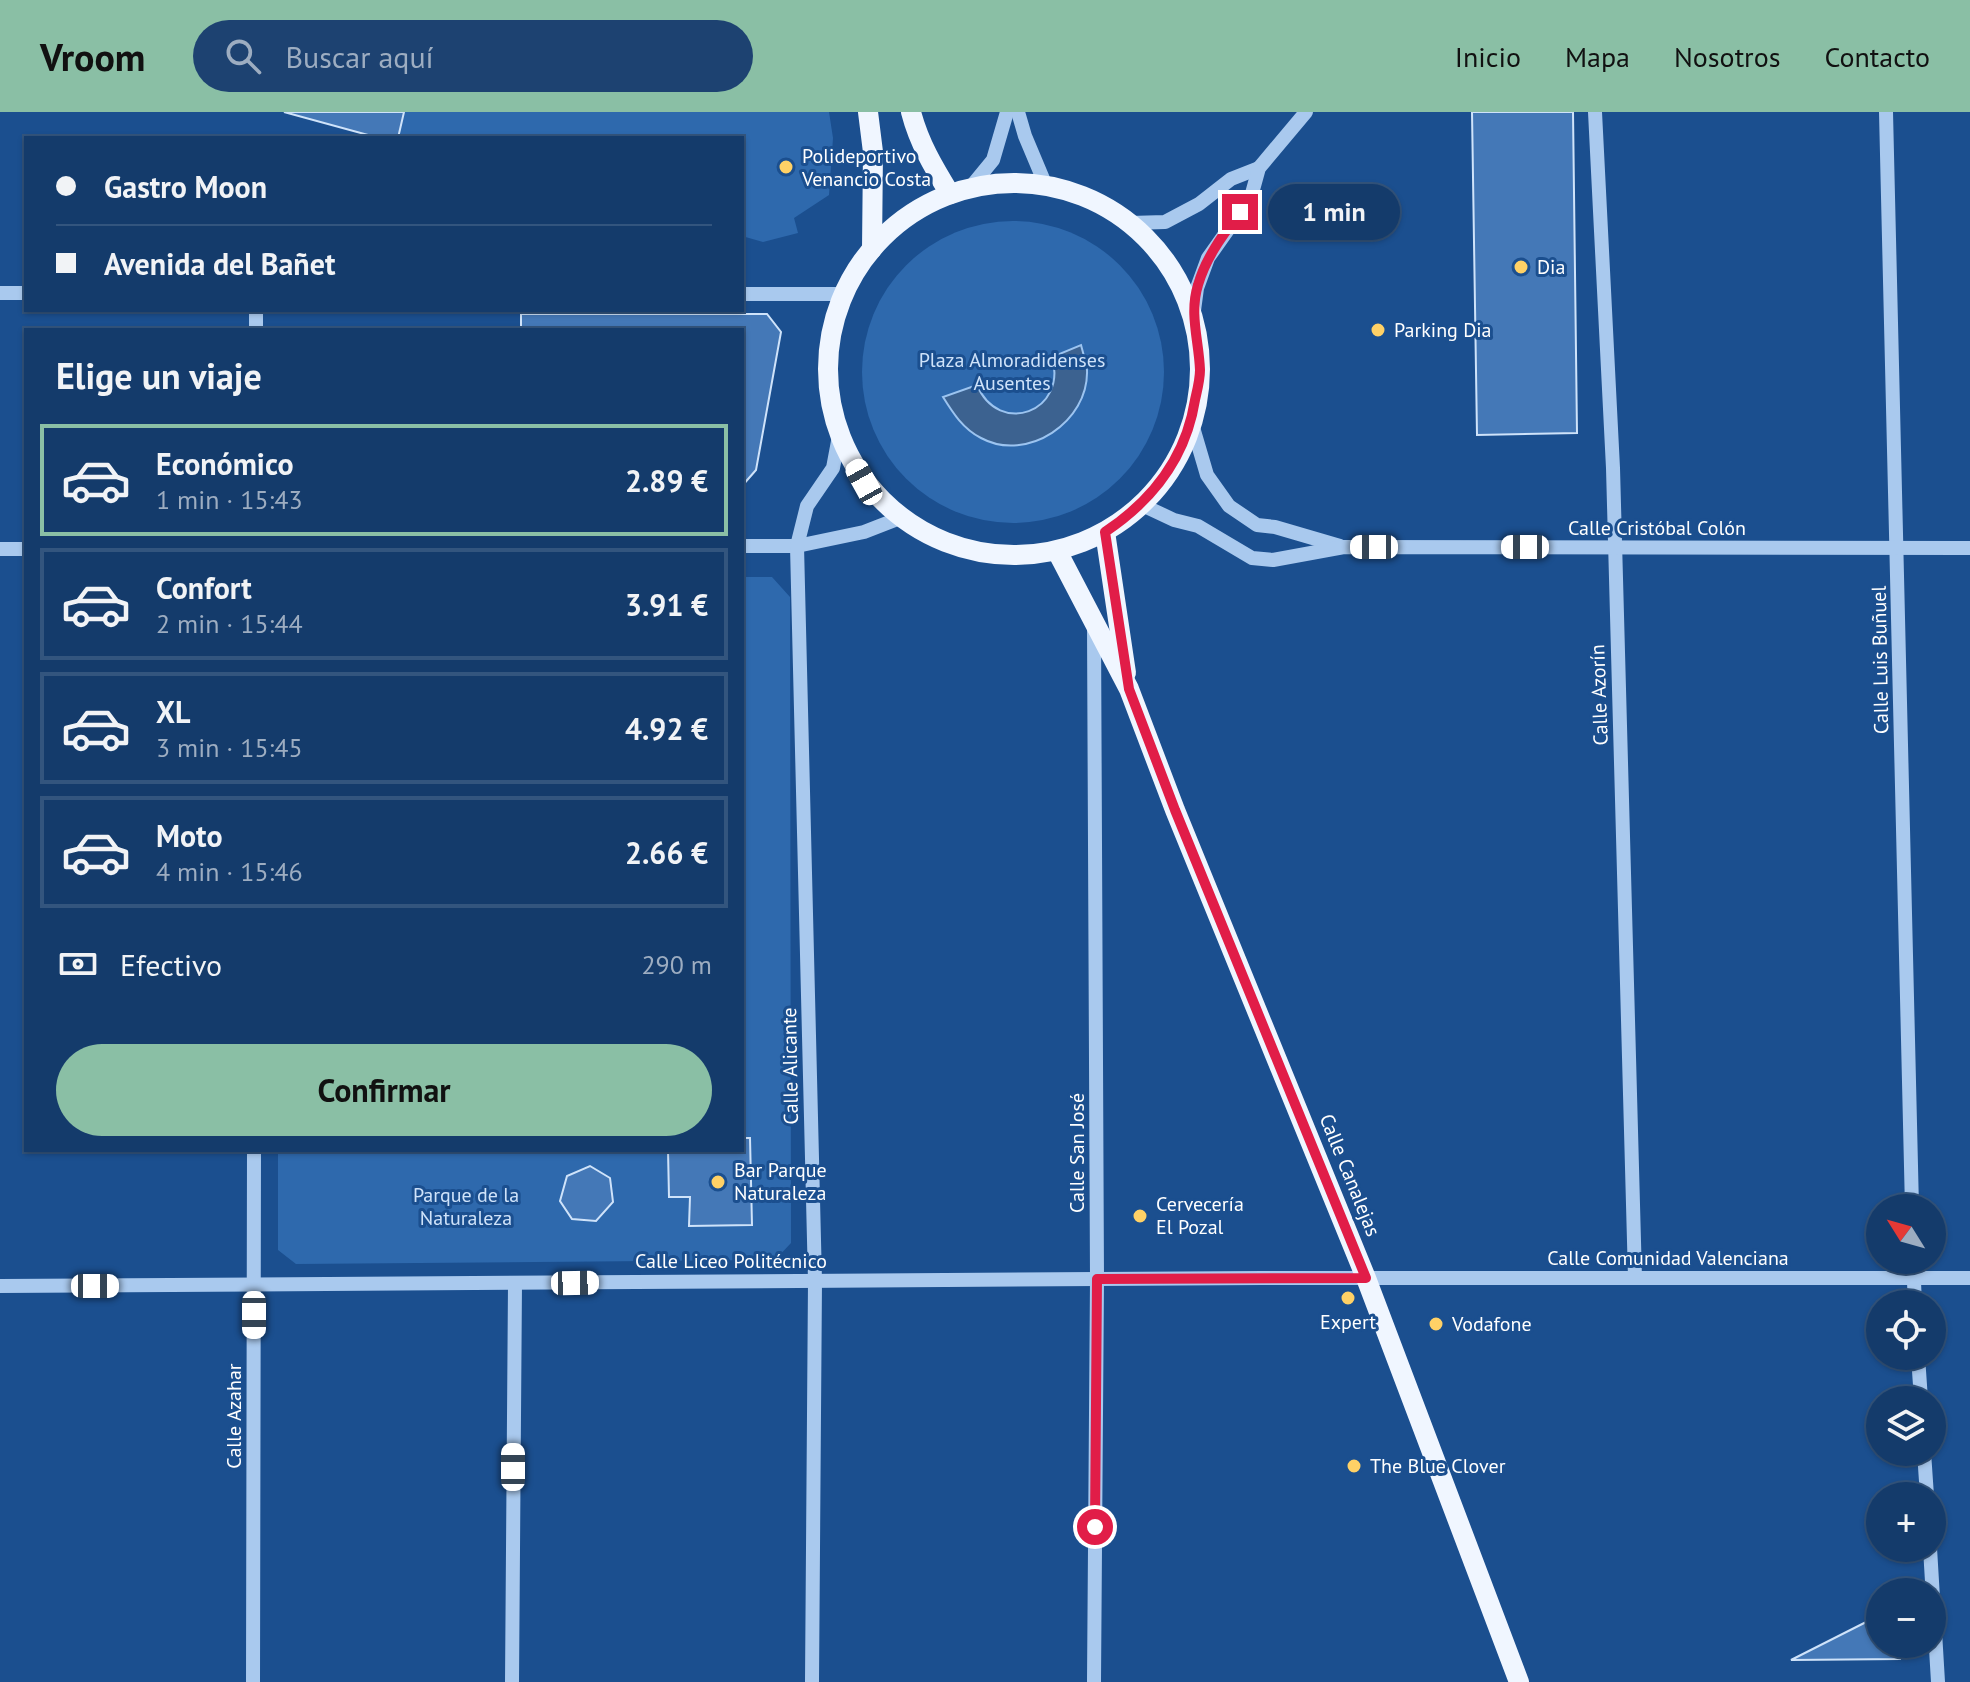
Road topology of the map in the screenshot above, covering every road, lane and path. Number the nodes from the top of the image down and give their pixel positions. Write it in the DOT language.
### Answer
graph roads {
  1 [pos="868,112"];
  2 [pos="911,112"];
  3 [pos="1007,112"];
  4 [pos="1018,112"];
  5 [pos="1306,112"];
  6 [pos="1595,112"];
  7 [pos="1886,112"];
  8 [pos="1259,168"];
  9 [pos="1046,186"];
  10 [pos="960,191"];
  11 [pos="1130,223"];
  12 [pos="872,249"];
  13 [pos="0,293"];
  14 [pos="24,293"];
  15 [pos="744,294"];
  16 [pos="844,294"];
  17 [pos="1193,318"];
  18 [pos="1192,424"];
  19 [pos="839,436"];
  20 [pos="1142,505"];
  21 [pos="900,518"];
  22 [pos="1105,532"];
  23 [pos="744,546"];
  24 [pos="797,546"];
  25 [pos="1344,547"];
  26 [pos="1615,548"];
  27 [pos="1898,548"];
  28 [pos="1970,548"];
  29 [pos="0,549"];
  30 [pos="24,549"];
  31 [pos="1057,551"];
  32 [pos="1094,624"];
  33 [pos="1129,689"];
  34 [pos="254,1152"];
  35 [pos="1912,1194"];
  36 [pos="1913,1277"];
  37 [pos="1366,1278"];
  38 [pos="1635,1278"];
  39 [pos="1970,1278"];
  40 [pos="1097,1279"];
  41 [pos="815,1281"];
  42 [pos="515,1283"];
  43 [pos="254,1285"];
  44 [pos="0,1286"];
  45 [pos="1914,1290"];
  46 [pos="1931,1562"];
  47 [pos="253,1682"];
  48 [pos="512,1682"];
  49 [pos="812,1682"];
  50 [pos="1094,1682"];
  51 [pos="1519,1682"];
  52 [pos="1938,1682"];
  1 -- 12 [label="main road"];
  2 -- 10 [label="main road"];
  3 -- 10 [label="street"];
  4 -- 9 [label="street"];
  5 -- 8 [label="street"];
  6 -- 26 [label="street, Calle Azorín"];
  7 -- 27 [label="street, Calle Luis Buñuel"];
  8 -- 11 [label="street"];
  8 -- 17 [label="street"];
  9 -- 10 [label="main road"];
  9 -- 11 [label="main road"];
  10 -- 12 [label="main road"];
  11 -- 17 [label="main road"];
  12 -- 16 [label="main road"];
  13 -- 14 [label="street"];
  15 -- 16 [label="street"];
  16 -- 19 [label="main road"];
  17 -- 18 [label="main road"];
  18 -- 20 [label="main road"];
  18 -- 25 [label="street, Calle Cristóbal Colón"];
  19 -- 21 [label="main road"];
  19 -- 24 [label="street, Calle Alicante"];
  20 -- 22 [label="main road"];
  20 -- 25 [label="street, Calle Cristóbal Colón"];
  21 -- 24 [label="street"];
  21 -- 31 [label="main road"];
  22 -- 31 [label="main road"];
  22 -- 33 [label="main road, Calle Canalejas"];
  23 -- 24 [label="street"];
  24 -- 41 [label="street, Calle Alicante"];
  25 -- 26 [label="street, Calle Cristóbal Colón"];
  26 -- 27 [label="street, Calle Cristóbal Colón"];
  26 -- 38 [label="street, Calle Azorín"];
  27 -- 28 [label="street, Calle Cristóbal Colón"];
  27 -- 35 [label="street, Calle Luis Buñuel"];
  29 -- 30 [label="street"];
  31 -- 32 [label="main road, Calle Canalejas"];
  32 -- 33 [label="main road, Calle Canalejas"];
  32 -- 40 [label="street, Calle San José"];
  33 -- 37 [label="main road, Calle Canalejas"];
  34 -- 43 [label="street, Calle Azahar"];
  36 -- 38 [label="street, Calle Comunidad Valenciana"];
  36 -- 39 [label="street, Calle Comunidad Valenciana"];
  36 -- 45 [label="street"];
  37 -- 38 [label="street, Calle Comunidad Valenciana"];
  37 -- 40 [label="street, Calle Liceo Politécnico"];
  37 -- 51 [label="main road, Calle Canalejas"];
  40 -- 41 [label="street, Calle Liceo Politécnico"];
  40 -- 50 [label="street, Calle San José"];
  41 -- 42 [label="street, Calle Liceo Politécnico"];
  41 -- 49 [label="street, Calle Alicante"];
  42 -- 43 [label="street, Calle Liceo Politécnico"];
  42 -- 48 [label="street"];
  43 -- 44 [label="street, Calle Liceo Politécnico"];
  43 -- 47 [label="street, Calle Azahar"];
  46 -- 52 [label="street"];
}
